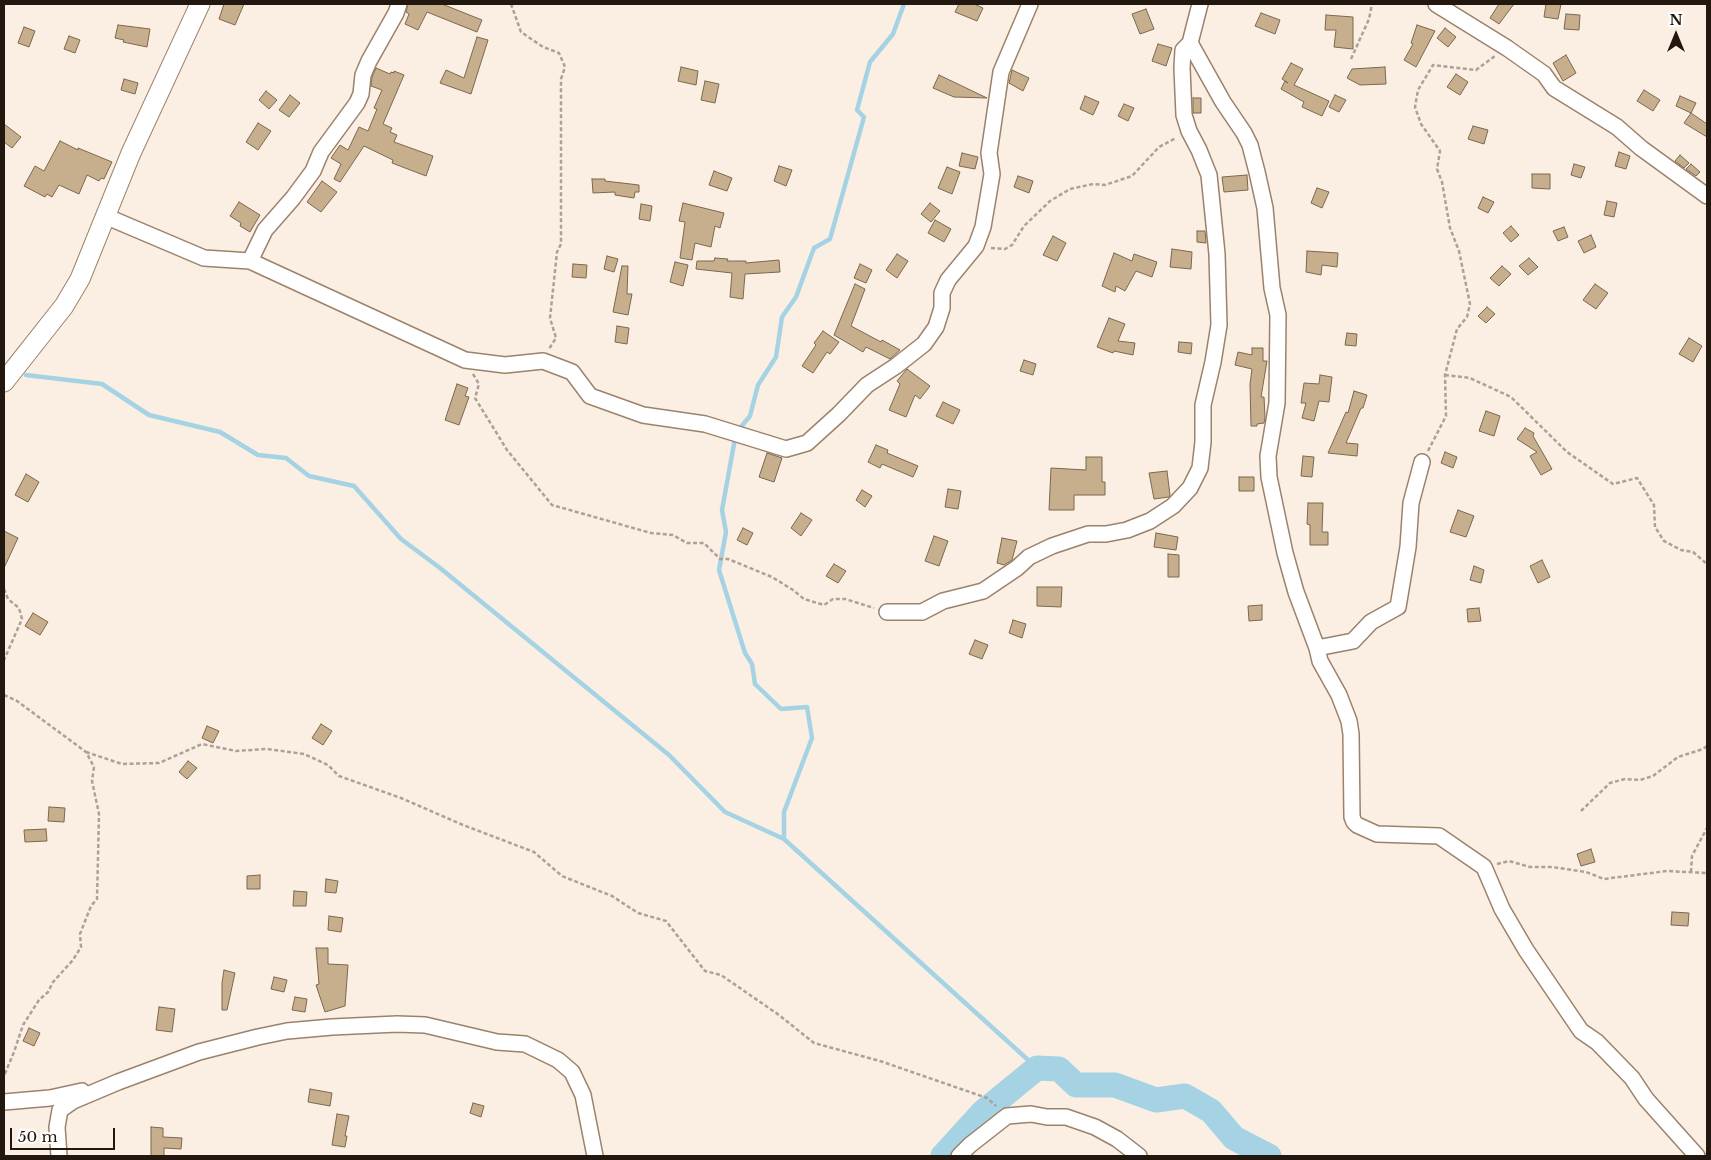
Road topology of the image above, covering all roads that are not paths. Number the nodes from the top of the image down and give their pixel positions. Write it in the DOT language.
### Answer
graph roads {
  1 [pos="200,4"];
  2 [pos="399,4"];
  3 [pos="1030,4"];
  4 [pos="1200,4"];
  5 [pos="1436,4"];
  6 [pos="1190,43"];
  7 [pos="1707,196"];
  8 [pos="105,216"];
  9 [pos="250,260"];
  10 [pos="4,382"];
  11 [pos="1422,462"];
  12 [pos="887,612"];
  13 [pos="1317,648"];
  14 [pos="118,1082"];
  15 [pos="4,1102"];
  16 [pos="58,1156"];
  17 [pos="595,1156"];
  18 [pos="960,1156"];
  19 [pos="1139,1156"];
  20 [pos="1697,1156"];
  1 -- 8 [label="street"];
  2 -- 9 [label="street"];
  3 -- 9 [label="street"];
  4 -- 6 [label="street"];
  5 -- 7 [label="street"];
  6 -- 12 [label="street"];
  6 -- 13 [label="street"];
  8 -- 9 [label="street"];
  8 -- 10 [label="street"];
  11 -- 13 [label="street"];
  13 -- 20 [label="street"];
  14 -- 15 [label="street"];
  14 -- 16 [label="street"];
  14 -- 17 [label="street"];
  18 -- 19 [label="street"];
}
